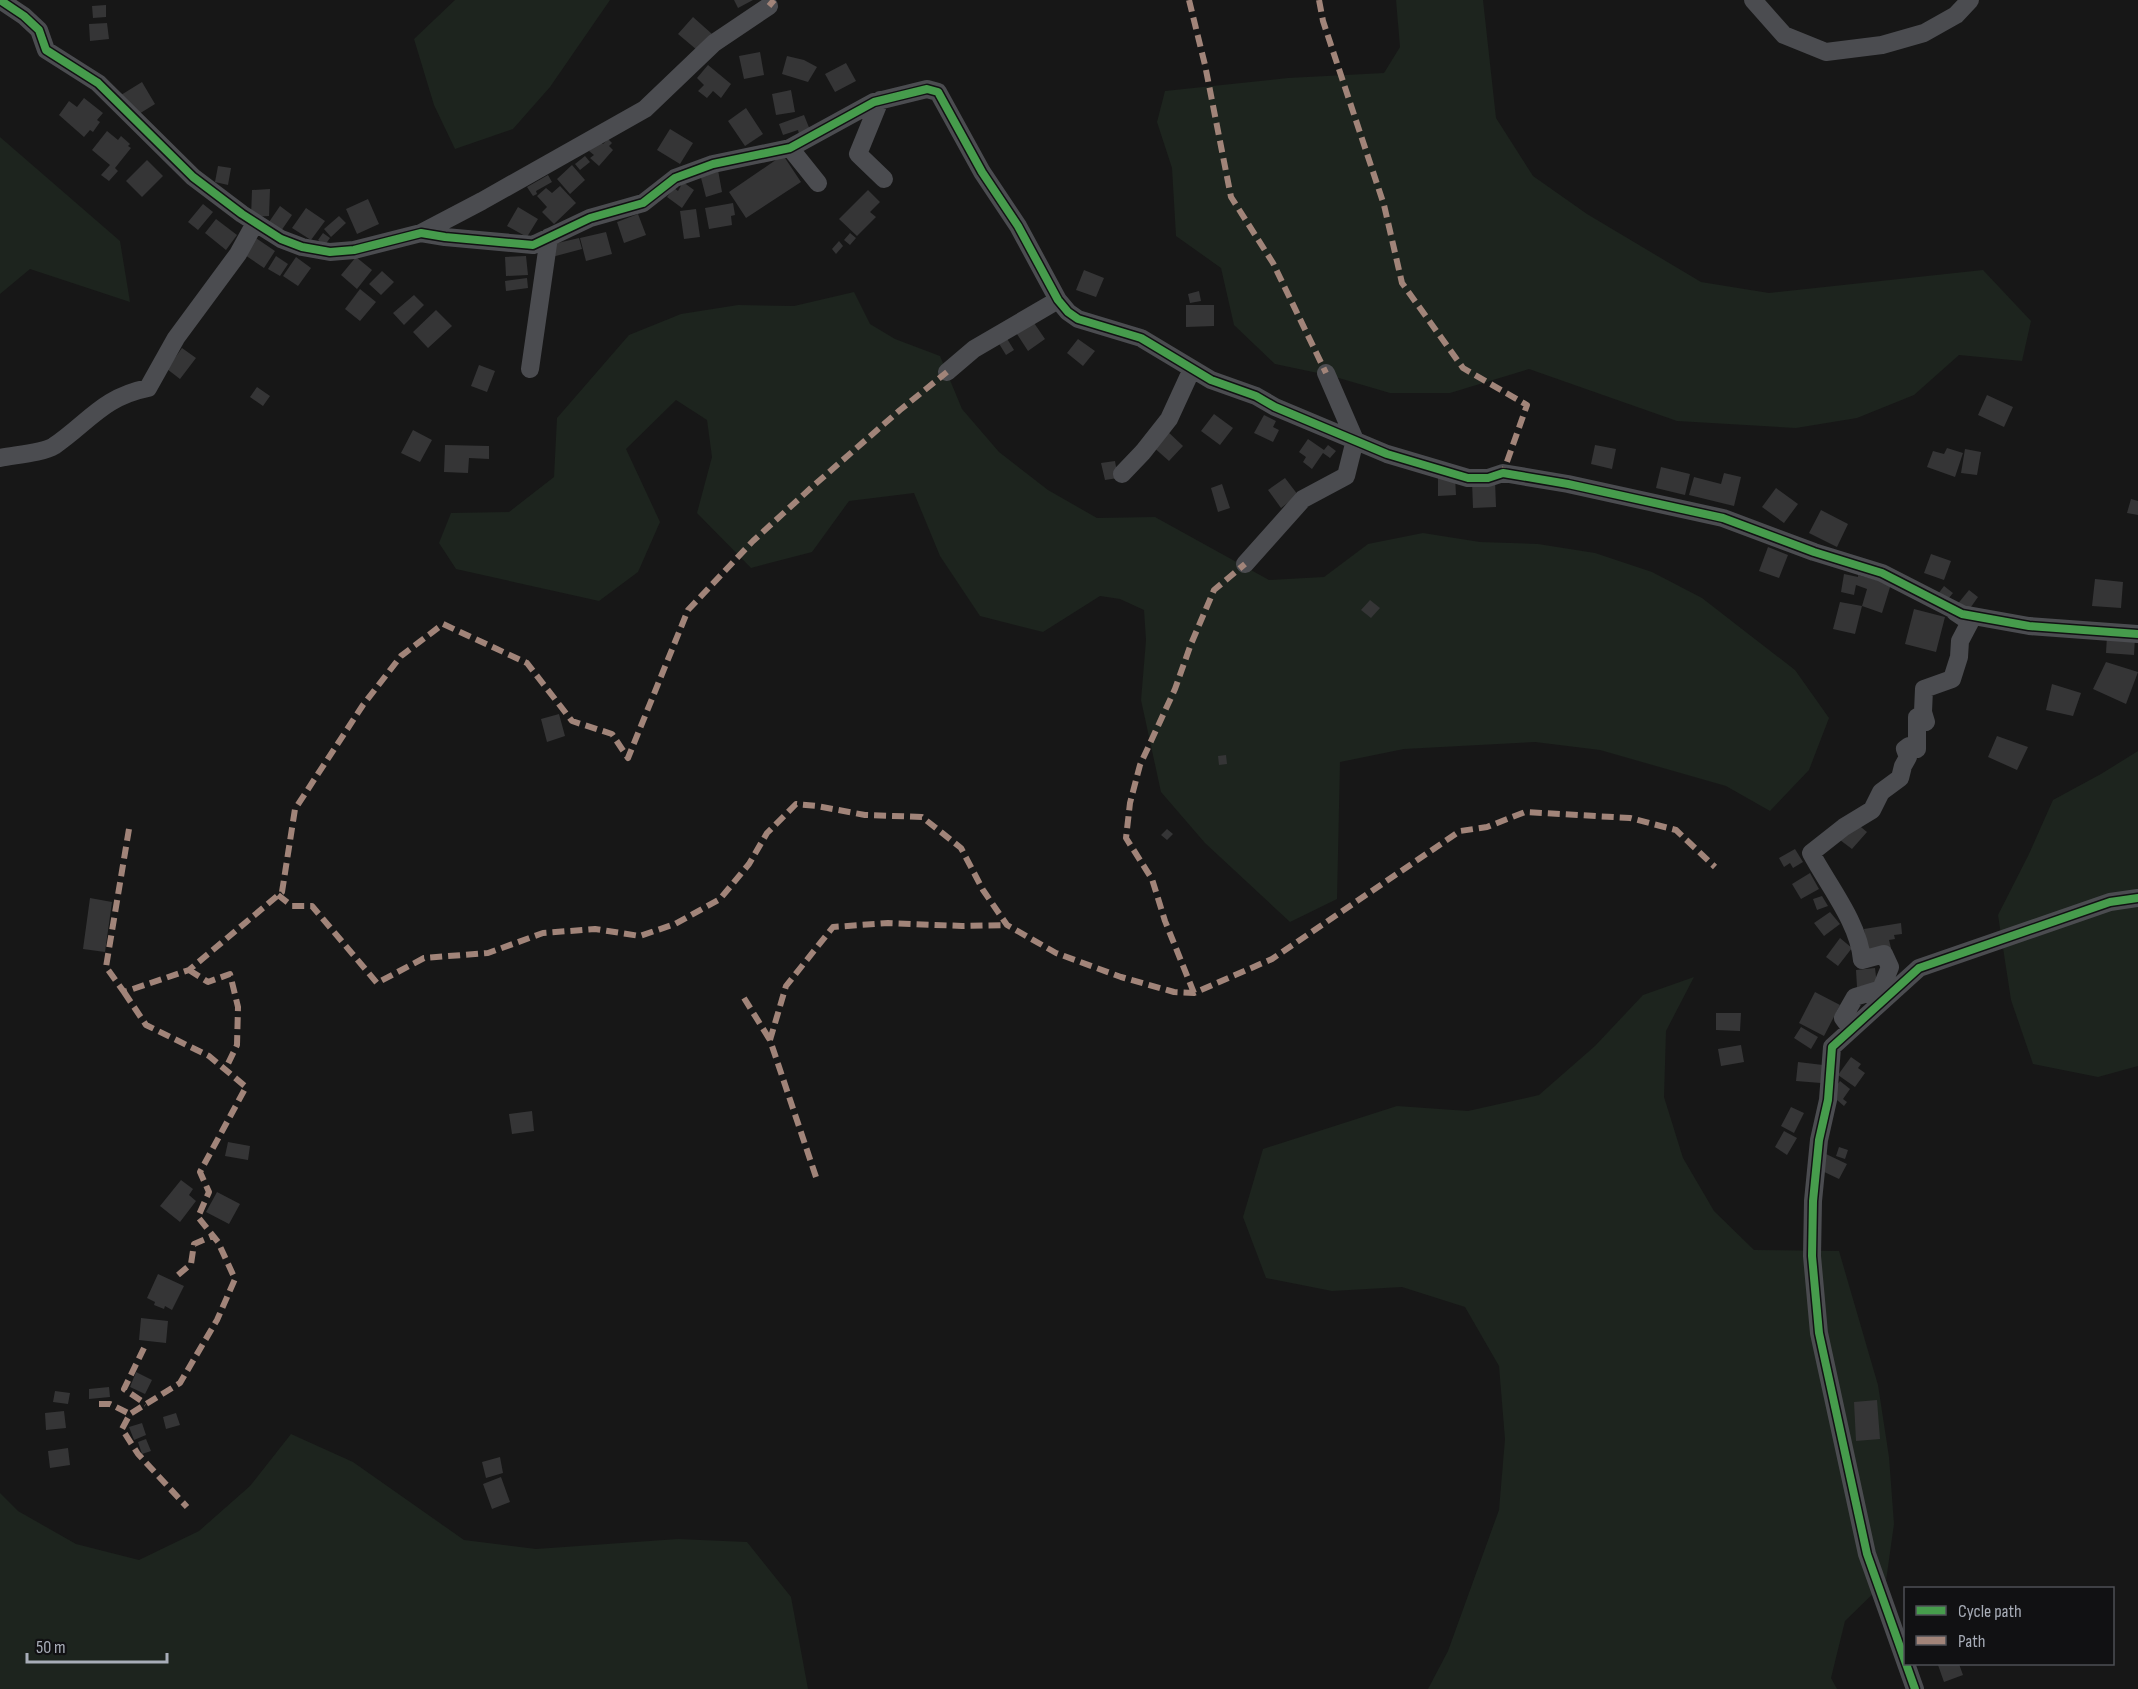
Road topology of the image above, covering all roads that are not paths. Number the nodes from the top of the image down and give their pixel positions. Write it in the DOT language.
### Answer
graph roads {
  1 [pos="0,0"];
  2 [pos="1753,0"];
  3 [pos="1970,0"];
  4 [pos="769,6"];
  5 [pos="880,100"];
  6 [pos="790,148"];
  7 [pos="884,179"];
  8 [pos="818,183"];
  9 [pos="255,223"];
  10 [pos="421,233"];
  11 [pos="549,237"];
  12 [pos="1058,300"];
  13 [pos="530,369"];
  14 [pos="1192,369"];
  15 [pos="946,372"];
  16 [pos="1326,374"];
  17 [pos="1355,440"];
  18 [pos="0,458"];
  19 [pos="1122,474"];
  20 [pos="1245,564"];
  21 [pos="1951,609"];
  22 [pos="2138,634"];
  23 [pos="2138,898"];
  24 [pos="1851,1029"];
  25 [pos="1904,1658"];
  26 [pos="1906,1665"];
  27 [pos="1915,1689"];
  1 -- 9 [label="street"];
  2 -- 3 [label="street"];
  4 -- 10 [label="street"];
  5 -- 6 [label="street"];
  5 -- 7 [label="street"];
  5 -- 12 [label="street"];
  6 -- 8 [label="street"];
  6 -- 11 [label="street"];
  9 -- 10 [label="street"];
  9 -- 18 [label="street"];
  10 -- 11 [label="street"];
  11 -- 13 [label="street"];
  12 -- 14 [label="street"];
  12 -- 15 [label="street"];
  14 -- 17 [label="street"];
  14 -- 19 [label="street"];
  16 -- 17 [label="street"];
  17 -- 20 [label="street"];
  17 -- 21 [label="street"];
  21 -- 22 [label="street"];
  21 -- 24 [label="street"];
  23 -- 24 [label="street"];
  24 -- 25 [label="street"];
  26 -- 27 [label="street"];
}
